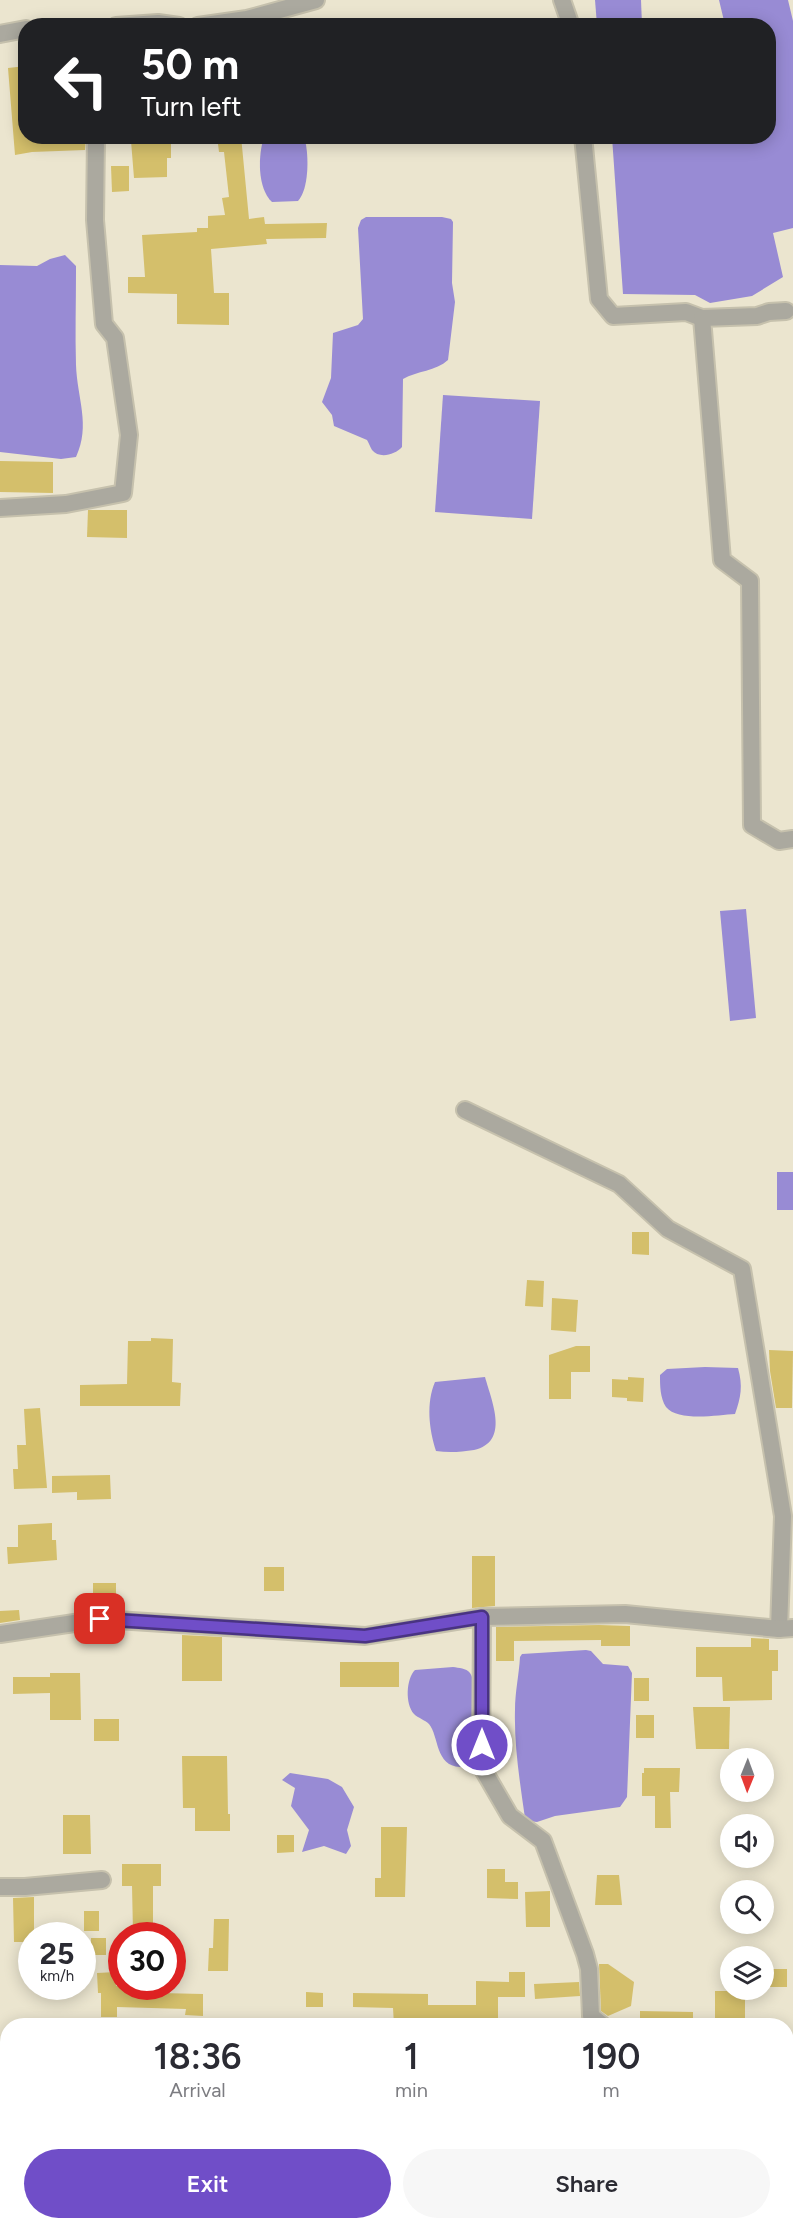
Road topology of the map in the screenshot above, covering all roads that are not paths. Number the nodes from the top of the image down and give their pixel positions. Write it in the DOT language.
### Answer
graph roads {
  1 [pos="316,0"];
  2 [pos="562,0"];
  3 [pos="251,18"];
  4 [pos="569,18"];
  5 [pos="18,31"];
  6 [pos="0,34"];
  7 [pos="96,144"];
  8 [pos="585,144"];
  9 [pos="786,311"];
  10 [pos="702,318"];
  11 [pos="0,508"];
  12 [pos="793,838"];
  13 [pos="465,1110"];
  14 [pos="482,1617"];
  15 [pos="786,1629"];
  16 [pos="0,1634"];
  17 [pos="102,1880"];
  18 [pos="0,1887"];
  19 [pos="593,2018"];
  1 -- 3 [label="street"];
  2 -- 4 [label="street"];
  5 -- 6 [label="street"];
  7 -- 11 [label="street"];
  8 -- 10 [label="street"];
  9 -- 10 [label="street"];
  10 -- 12 [label="street"];
  13 -- 15 [label="street"];
  14 -- 15 [label="street"];
  14 -- 16 [label="street"];
  14 -- 19 [label="street"];
  17 -- 18 [label="street"];
}
